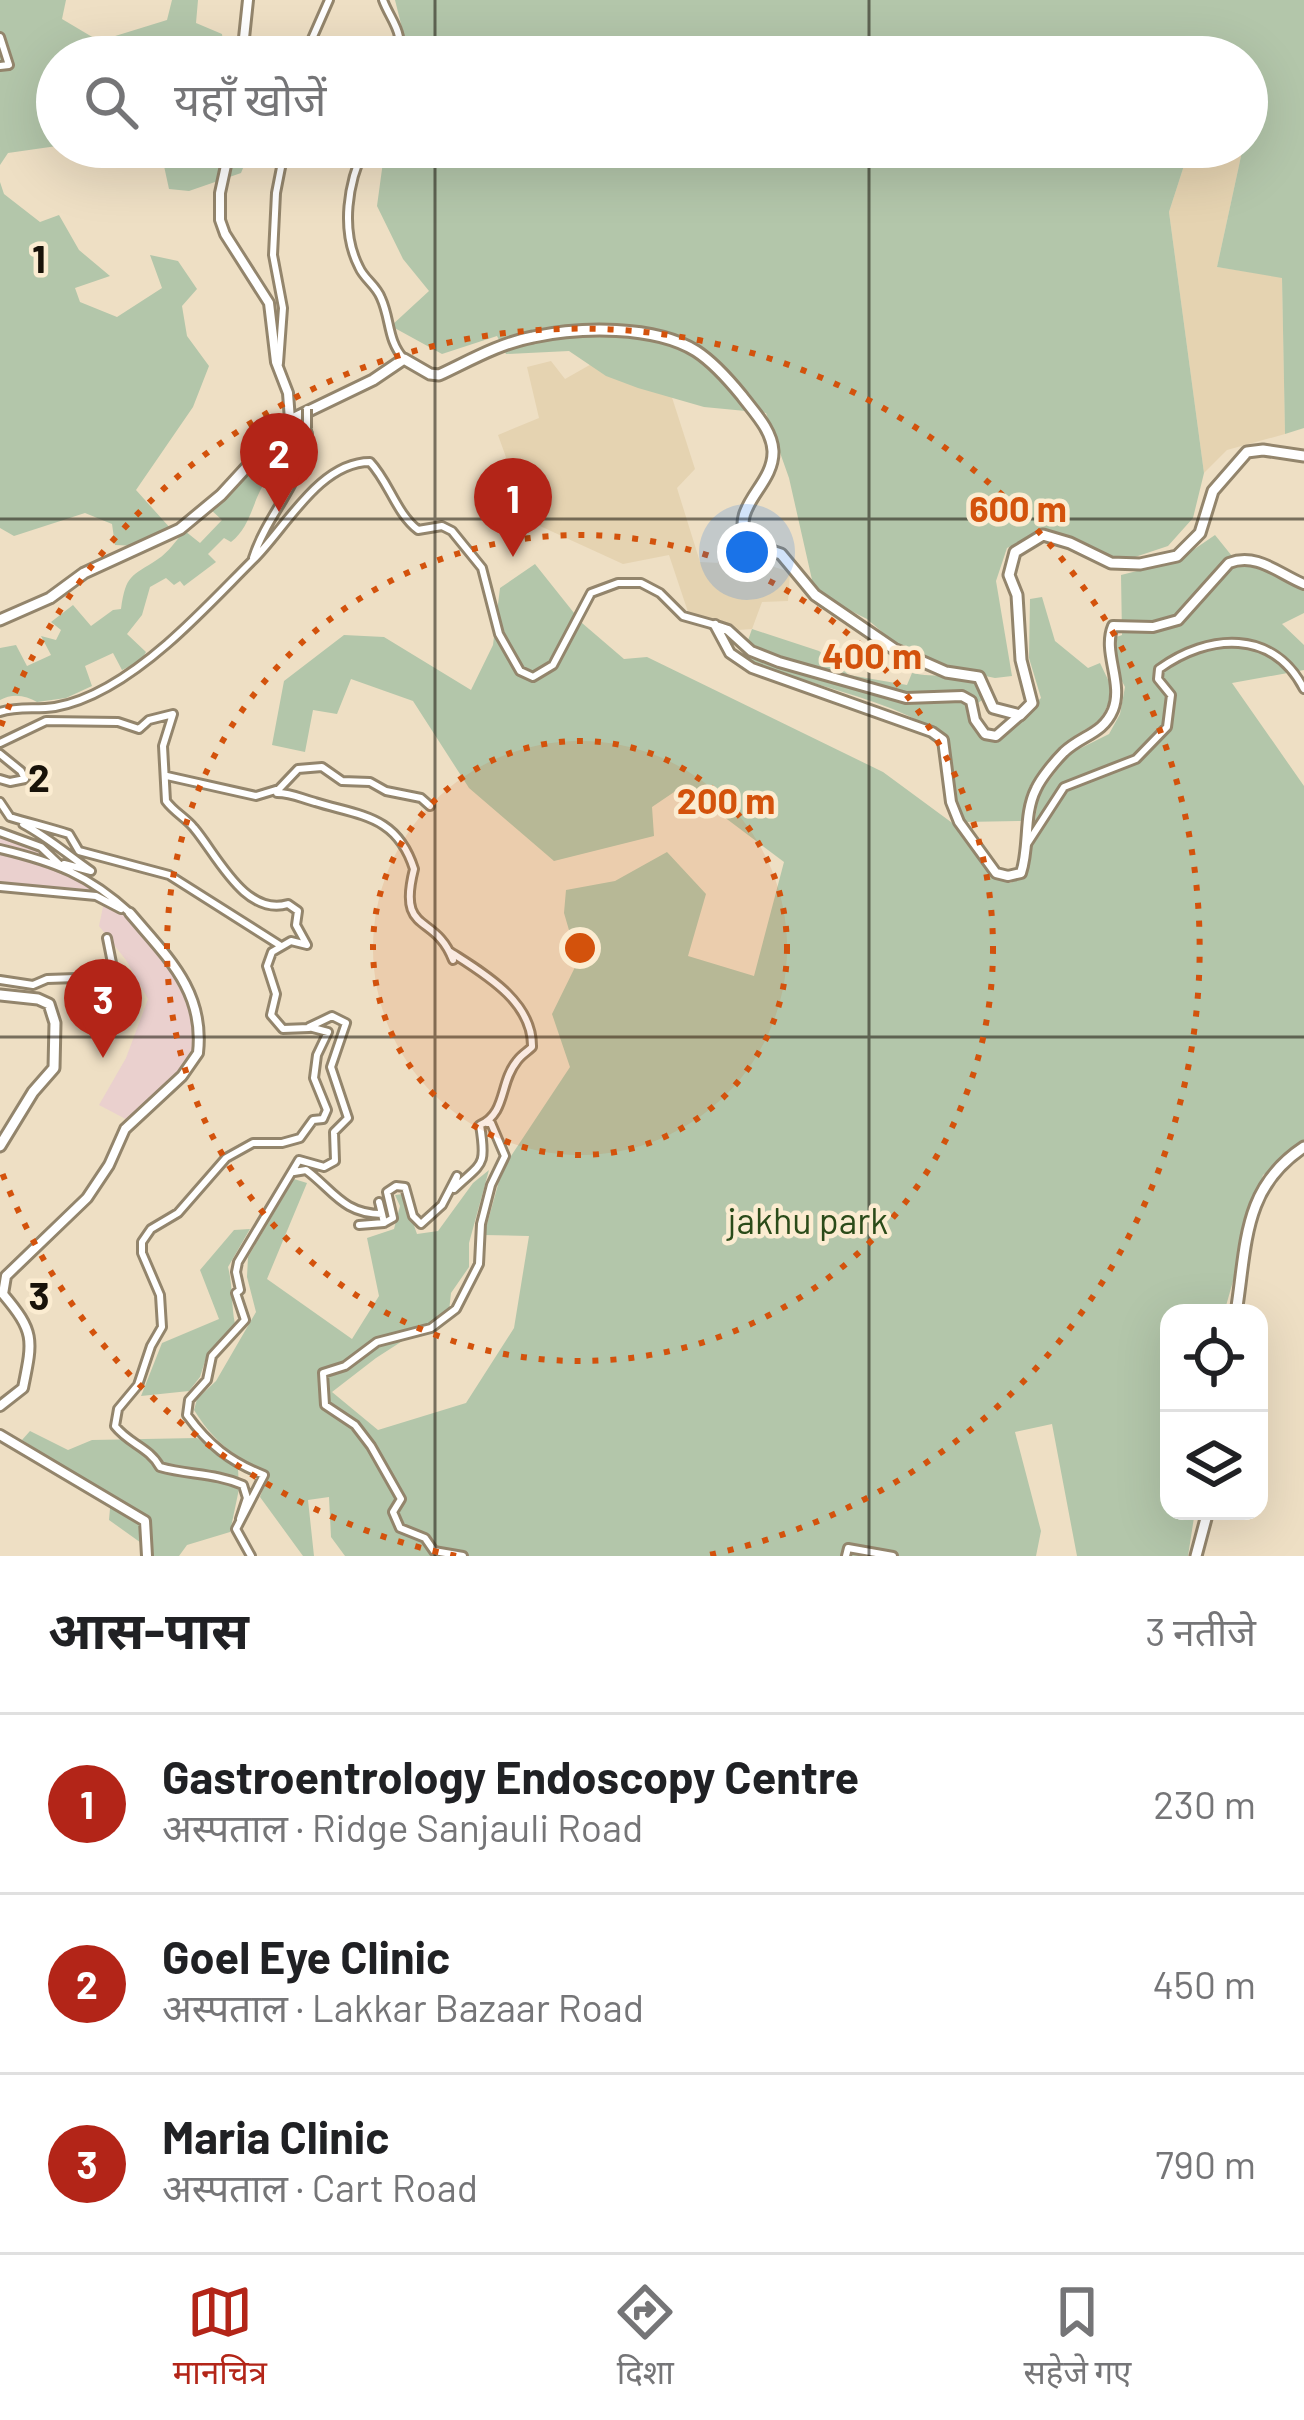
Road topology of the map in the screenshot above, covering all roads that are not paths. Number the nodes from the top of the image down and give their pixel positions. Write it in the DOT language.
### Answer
graph roads {
  1 [pos="248,0"];
  2 [pos="329,0"];
  3 [pos="383,0"];
  4 [pos="244,36"];
  5 [pos="313,36"];
  6 [pos="400,36"];
  7 [pos="0,37"];
  8 [pos="0,66"];
  9 [pos="225,168"];
  10 [pos="281,168"];
  11 [pos="358,168"];
  12 [pos="404,359"];
  13 [pos="279,368"];
  14 [pos="307,409"];
  15 [pos="290,420"];
  16 [pos="307,431"];
  17 [pos="1304,457"];
  18 [pos="252,562"];
  19 [pos="1304,584"];
  20 [pos="0,620"];
  21 [pos="715,625"];
  22 [pos="1304,689"];
  23 [pos="56,707"];
  24 [pos="0,712"];
  25 [pos="1020,715"];
  26 [pos="38,724"];
  27 [pos="0,743"];
  28 [pos="0,754"];
  29 [pos="167,776"];
  30 [pos="0,779"];
  31 [pos="267,795"];
  32 [pos="0,802"];
  33 [pos="430,806"];
  34 [pos="10,817"];
  35 [pos="0,832"];
  36 [pos="1028,844"];
  37 [pos="0,849"];
  38 [pos="62,867"];
  39 [pos="0,887"];
  40 [pos="130,914"];
  41 [pos="107,938"];
  42 [pos="281,946"];
  43 [pos="0,980"];
  44 [pos="0,995"];
  45 [pos="310,1028"];
  46 [pos="487,1123"];
  47 [pos="0,1146"];
  48 [pos="1304,1147"];
  49 [pos="291,1174"];
  50 [pos="379,1202"];
  51 [pos="382,1214"];
  52 [pos="384,1223"];
  53 [pos="359,1225"];
  54 [pos="1237,1304"];
  55 [pos="0,1406"];
  56 [pos="0,1435"];
  57 [pos="240,1519"];
  58 [pos="1206,1520"];
  59 [pos="147,1556"];
  60 [pos="251,1556"];
  61 [pos="463,1556"];
  62 [pos="846,1556"];
  63 [pos="893,1556"];
  64 [pos="1196,1556"];
  1 -- 4 [label="street"];
  2 -- 5 [label="street"];
  3 -- 6 [label="street"];
  7 -- 8 [label="street"];
  9 -- 13 [label="street"];
  10 -- 13 [label="street"];
  11 -- 12 [label="street"];
  12 -- 15 [label="main road"];
  12 -- 25 [label="main road"];
  13 -- 15 [label="street"];
  14 -- 16 [label="street, bridge"];
  15 -- 16 [label="street"];
  15 -- 20 [label="main road"];
  16 -- 18 [label="street"];
  17 -- 25 [label="main road"];
  18 -- 21 [label="street"];
  18 -- 23 [label="street"];
  19 -- 36 [label="street"];
  21 -- 25 [label="street"];
  21 -- 36 [label="street"];
  22 -- 36 [label="street"];
  23 -- 24 [label="street"];
  23 -- 26 [label="street"];
  26 -- 27 [label="street"];
  26 -- 29 [label="street"];
  28 -- 30 [label="street"];
  29 -- 31 [label="street"];
  29 -- 42 [label="street"];
  31 -- 33 [label="street"];
  31 -- 46 [label="street"];
  32 -- 34 [label="street"];
  34 -- 38 [label="street"];
  34 -- 42 [label="street"];
  35 -- 38 [label="street"];
  37 -- 38 [label="street"];
  38 -- 40 [label="street"];
  39 -- 40 [label="street"];
  40 -- 55 [label="street"];
  41 -- 43 [label="street"];
  42 -- 45 [label="street"];
  44 -- 47 [label="main road"];
  45 -- 49 [label="street"];
  45 -- 57 [label="street"];
  46 -- 52 [label="street"];
  46 -- 61 [label="street"];
  48 -- 54 [label="main road"];
  49 -- 51 [label="street"];
  49 -- 57 [label="street"];
  50 -- 51 [label="street"];
  51 -- 52 [label="street"];
  52 -- 53 [label="street"];
  56 -- 59 [label="street"];
  57 -- 60 [label="street"];
  58 -- 64 [label="main road"];
  62 -- 63 [label="street"];
}
